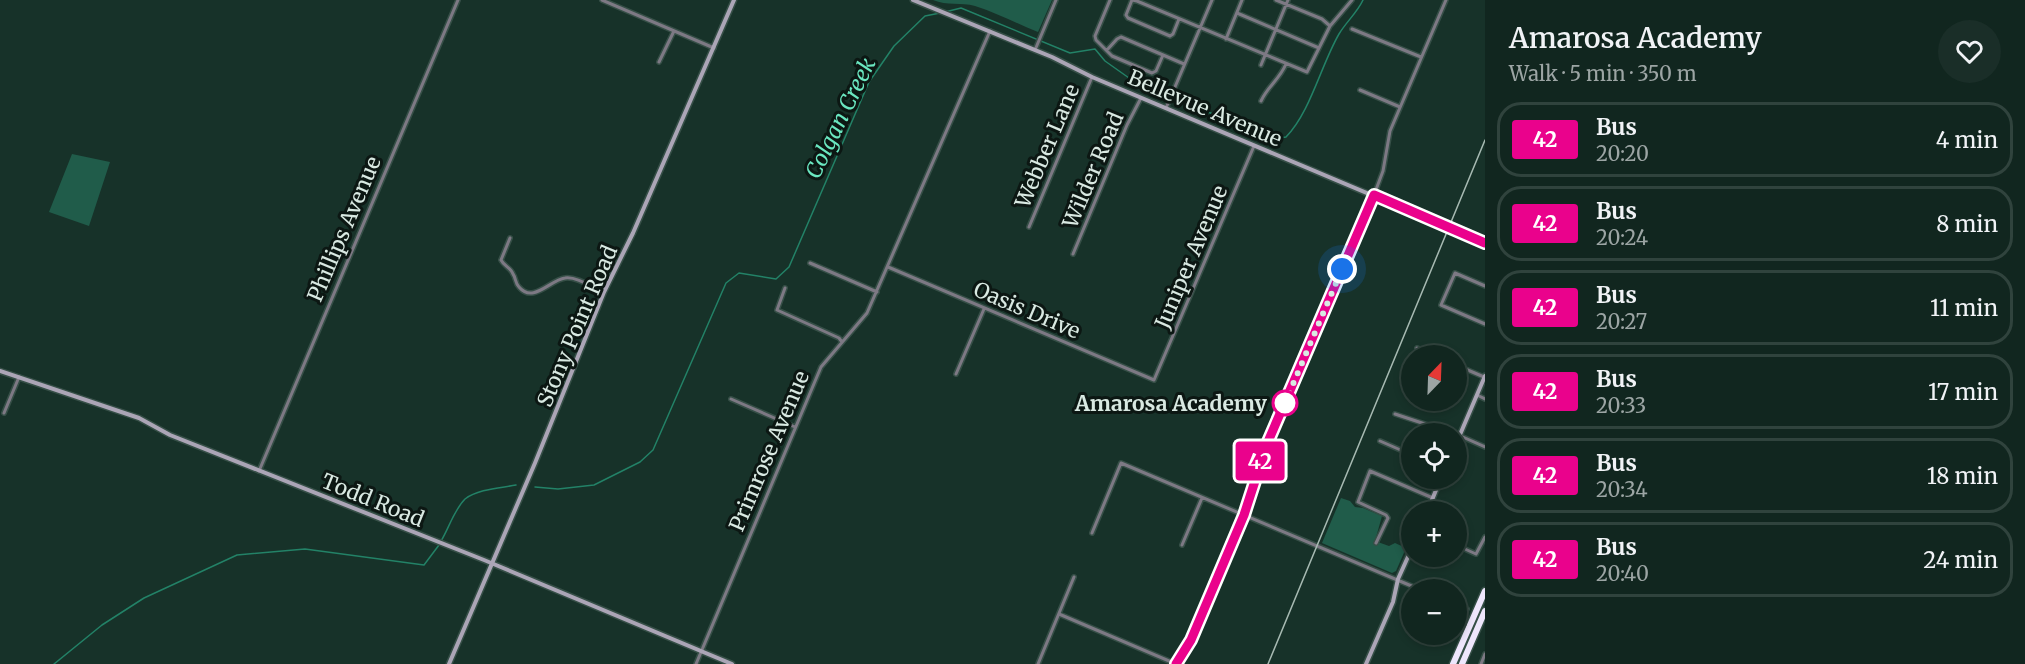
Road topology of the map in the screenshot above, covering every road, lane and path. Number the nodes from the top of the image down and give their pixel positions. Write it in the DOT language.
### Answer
graph roads {
  1 [pos="458,0"];
  2 [pos="602,0"];
  3 [pos="734,0"];
  4 [pos="913,0"];
  5 [pos="1056,0"];
  6 [pos="1110,0"];
  7 [pos="1132,0"];
  8 [pos="1212,0"];
  9 [pos="1242,0"];
  10 [pos="1276,0"];
  11 [pos="1288,0"];
  12 [pos="1342,0"];
  13 [pos="1352,0"];
  14 [pos="1446,0"];
  15 [pos="1286,5"];
  16 [pos="1348,5"];
  17 [pos="1237,14"];
  18 [pos="1179,19"];
  19 [pos="1330,26"];
  20 [pos="1200,28"];
  21 [pos="1352,29"];
  22 [pos="1276,30"];
  23 [pos="674,31"];
  24 [pos="990,31"];
  25 [pos="1226,39"];
  26 [pos="714,48"];
  27 [pos="1318,48"];
  28 [pos="1035,50"];
  29 [pos="1107,50"];
  30 [pos="1163,55"];
  31 [pos="1265,55"];
  32 [pos="1421,57"];
  33 [pos="659,62"];
  34 [pos="1184,64"];
  35 [pos="1286,64"];
  36 [pos="1261,65"];
  37 [pos="1092,77"];
  38 [pos="1360,90"];
  39 [pos="1141,98"];
  40 [pos="1261,101"];
  41 [pos="1400,107"];
  42 [pos="1166,108"];
  43 [pos="1255,146"];
  44 [pos="1374,195"];
  45 [pos="1029,228"];
  46 [pos="510,238"];
  47 [pos="1485,243"];
  48 [pos="1073,254"];
  49 [pos="810,263"];
  50 [pos="888,267"];
  51 [pos="1485,286"];
  52 [pos="785,288"];
  53 [pos="604,292"];
  54 [pos="877,292"];
  55 [pos="984,309"];
  56 [pos="1485,324"];
  57 [pos="842,342"];
  58 [pos="1467,370"];
  59 [pos="0,371"];
  60 [pos="956,374"];
  61 [pos="19,377"];
  62 [pos="1485,377"];
  63 [pos="1154,380"];
  64 [pos="1477,395"];
  65 [pos="731,399"];
  66 [pos="1485,399"];
  67 [pos="3,414"];
  68 [pos="1395,414"];
  69 [pos="1423,423"];
  70 [pos="1463,423"];
  71 [pos="795,427"];
  72 [pos="1467,439"];
  73 [pos="1380,441"];
  74 [pos="1485,447"];
  75 [pos="1401,450"];
  76 [pos="259,471"];
  77 [pos="1437,489"];
  78 [pos="1202,498"];
  79 [pos="1433,498"];
  80 [pos="1432,501"];
  81 [pos="1244,515"];
  82 [pos="1092,534"];
  83 [pos="1485,537"];
  84 [pos="1376,543"];
  85 [pos="1182,545"];
  86 [pos="1467,550"];
  87 [pos="491,563"];
  88 [pos="1403,567"];
  89 [pos="1074,577"];
  90 [pos="1398,579"];
  91 [pos="1401,580"];
  92 [pos="1485,591"];
  93 [pos="1485,611"];
  94 [pos="1059,614"];
  95 [pos="701,651"];
  96 [pos="1485,654"];
  97 [pos="449,664"];
  98 [pos="696,664"];
  99 [pos="732,664"];
  100 [pos="1038,664"];
  101 [pos="1176,664"];
  102 [pos="1366,664"];
  103 [pos="1453,664"];
  104 [pos="1462,664"];
  105 [pos="1481,664"];
  1 -- 76 [label="street, Phillips Avenue"];
  2 -- 23 [label="street"];
  3 -- 26 [label="main road, Stony Point Road"];
  4 -- 24 [label="main road, Bellevue Avenue"];
  5 -- 28 [label="street"];
  6 -- 29 [label="street"];
  7 -- 18 [label="street"];
  7 -- 18 [label="street"];
  8 -- 20 [label="street"];
  9 -- 17 [label="street"];
  10 -- 15 [label="street"];
  11 -- 15 [label="street"];
  12 -- 16 [label="street"];
  13 -- 16 [label="street"];
  14 -- 32 [label="street"];
  15 -- 19 [label="street"];
  15 -- 22 [label="street"];
  16 -- 19 [label="street"];
  17 -- 22 [label="street"];
  17 -- 25 [label="street"];
  18 -- 20 [label="street"];
  19 -- 27 [label="street"];
  20 -- 25 [label="street"];
  20 -- 34 [label="street"];
  21 -- 32 [label="street"];
  22 -- 27 [label="street"];
  22 -- 31 [label="street"];
  23 -- 26 [label="street"];
  23 -- 33 [label="street"];
  24 -- 28 [label="main road, Bellevue Avenue"];
  24 -- 50 [label="street, Primrose Avenue"];
  25 -- 31 [label="street"];
  26 -- 53 [label="main road, Stony Point Road"];
  27 -- 35 [label="street"];
  28 -- 37 [label="main road, Bellevue Avenue"];
  29 -- 30 [label="street"];
  29 -- 30 [label="street"];
  30 -- 34 [label="street"];
  31 -- 35 [label="street"];
  31 -- 36 [label="street"];
  32 -- 41 [label="street"];
  34 -- 42 [label="street"];
  35 -- 40 [label="street"];
  37 -- 39 [label="main road, Bellevue Avenue"];
  37 -- 45 [label="street, Webber Lane"];
  38 -- 41 [label="street"];
  39 -- 42 [label="main road, Bellevue Avenue"];
  39 -- 48 [label="street, Wilder Road"];
  41 -- 44 [label="street"];
  42 -- 43 [label="main road, Bellevue Avenue"];
  43 -- 44 [label="main road, Bellevue Avenue"];
  43 -- 63 [label="street, Juniper Avenue"];
  44 -- 47 [label="main road, Bellevue Avenue"];
  44 -- 81 [label="street"];
  46 -- 53 [label="street"];
  49 -- 54 [label="street"];
  50 -- 54 [label="street, Primrose Avenue"];
  50 -- 55 [label="street, Oasis Drive"];
  51 -- 56 [label="street"];
  52 -- 57 [label="street"];
  53 -- 87 [label="main road, Stony Point Road"];
  54 -- 57 [label="street, Primrose Avenue"];
  55 -- 60 [label="street"];
  55 -- 63 [label="street, Oasis Drive"];
  57 -- 71 [label="street, Primrose Avenue"];
  58 -- 62 [label="street"];
  59 -- 61 [label="main road, Todd Road"];
  61 -- 67 [label="street"];
  61 -- 76 [label="main road, Todd Road"];
  62 -- 64 [label="main road"];
  64 -- 66 [label="street"];
  64 -- 70 [label="main road"];
  65 -- 71 [label="street"];
  68 -- 69 [label="street"];
  71 -- 95 [label="street, Primrose Avenue"];
  72 -- 74 [label="street"];
  73 -- 75 [label="street"];
  76 -- 87 [label="main road, Todd Road"];
  77 -- 79 [label="main road"];
  78 -- 81 [label="street"];
  78 -- 82 [label="street"];
  78 -- 85 [label="street"];
  79 -- 80 [label="main road"];
  79 -- 84 [label="street"];
  81 -- 90 [label="street"];
  81 -- 101 [label="street"];
  83 -- 86 [label="street"];
  87 -- 95 [label="main road, Todd Road"];
  87 -- 97 [label="main road, Stony Point Road"];
  88 -- 90 [label="main road"];
  89 -- 94 [label="street"];
  90 -- 91 [label="street"];
  90 -- 102 [label="main road"];
  92 -- 103 [label="highway"];
  93 -- 104 [label="highway"];
  94 -- 100 [label="street"];
  94 -- 101 [label="street"];
  95 -- 98 [label="street, Primrose Avenue"];
  95 -- 99 [label="main road, Todd Road"];
  96 -- 105 [label="street"];
}
